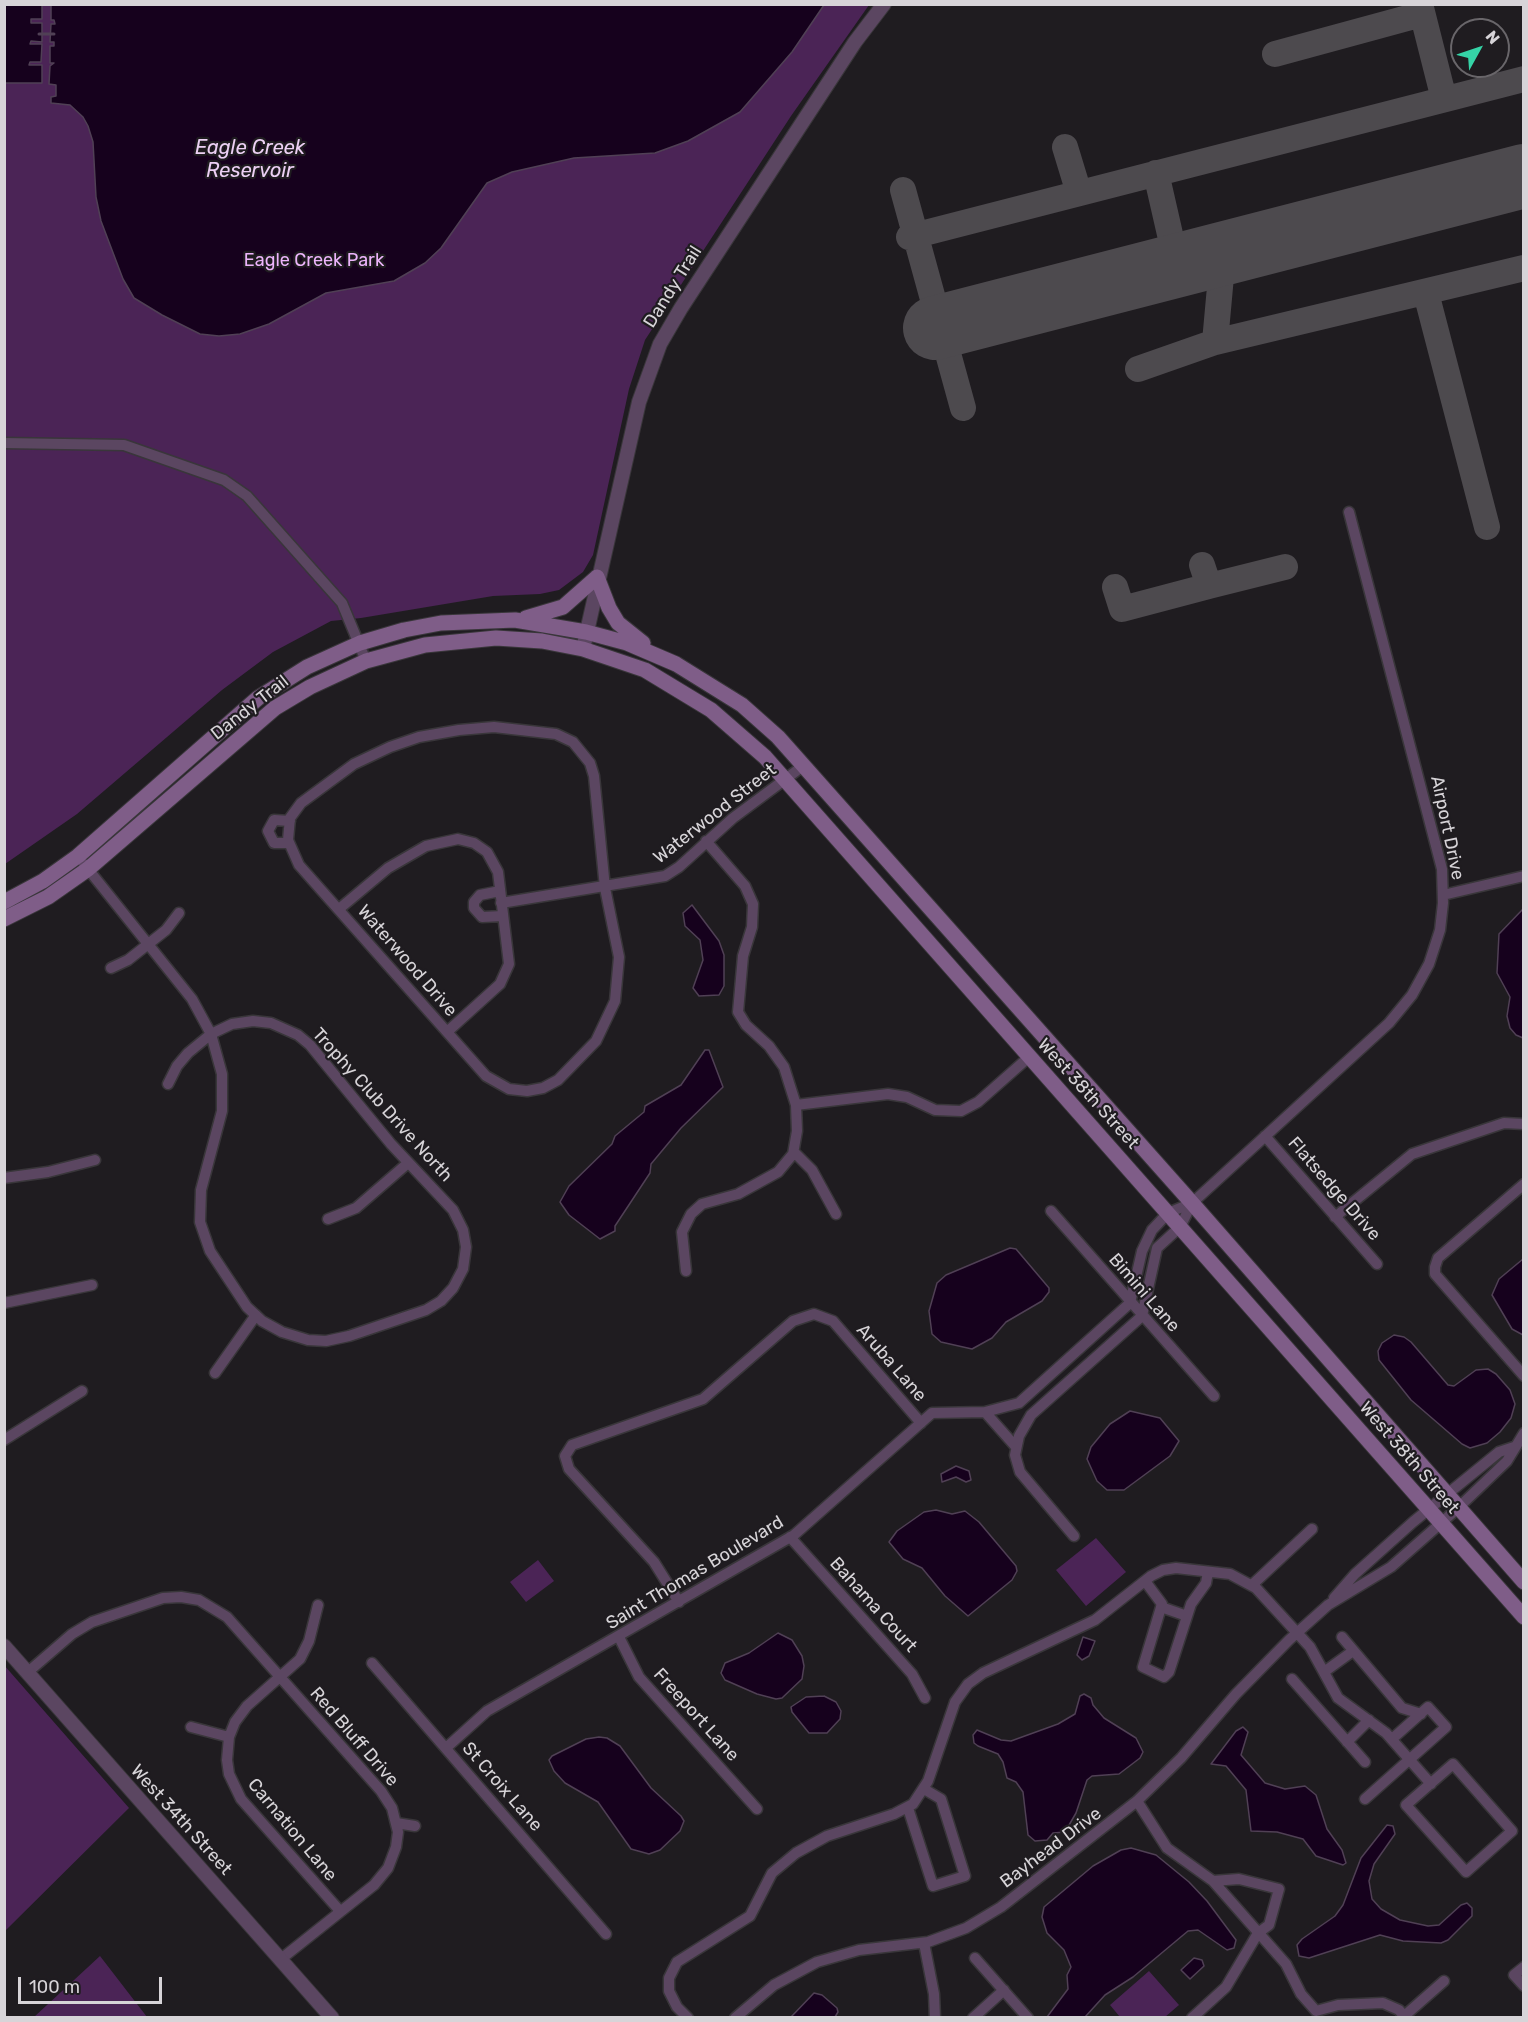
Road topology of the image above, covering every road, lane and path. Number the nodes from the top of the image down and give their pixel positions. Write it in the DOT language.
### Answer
graph roads {
  1 [pos="884,4"];
  2 [pos="4,443"];
  3 [pos="1349,512"];
  4 [pos="597,577"];
  5 [pos="514,620"];
  6 [pos="586,632"];
  7 [pos="360,643"];
  8 [pos="583,649"];
  9 [pos="366,661"];
  10 [pos="676,664"];
  11 [pos="803,766"];
  12 [pos="786,780"];
  13 [pos="290,821"];
  14 [pos="288,838"];
  15 [pos="706,841"];
  16 [pos="78,856"];
  17 [pos="88,869"];
  18 [pos="1524,876"];
  19 [pos="604,888"];
  20 [pos="500,891"];
  21 [pos="1443,895"];
  22 [pos="4,902"];
  23 [pos="501,903"];
  24 [pos="339,909"];
  25 [pos="179,913"];
  26 [pos="503,916"];
  27 [pos="4,919"];
  28 [pos="147,945"];
  29 [pos="111,968"];
  30 [pos="447,1032"];
  31 [pos="211,1034"];
  32 [pos="1029,1057"];
  33 [pos="168,1084"];
  34 [pos="796,1105"];
  35 [pos="1524,1124"];
  36 [pos="1265,1136"];
  37 [pos="794,1152"];
  38 [pos="95,1160"];
  39 [pos="408,1163"];
  40 [pos="4,1178"];
  41 [pos="1524,1184"];
  42 [pos="1192,1203"];
  43 [pos="1051,1210"];
  44 [pos="1168,1213"];
  45 [pos="836,1214"];
  46 [pos="1335,1216"];
  47 [pos="328,1219"];
  48 [pos="1180,1227"];
  49 [pos="1377,1264"];
  50 [pos="686,1272"];
  51 [pos="92,1285"];
  52 [pos="4,1303"];
  53 [pos="1130,1303"];
  54 [pos="256,1315"];
  55 [pos="1142,1316"];
  56 [pos="215,1373"];
  57 [pos="1523,1374"];
  58 [pos="82,1391"];
  59 [pos="1214,1396"];
  60 [pos="1019,1402"];
  61 [pos="985,1412"];
  62 [pos="1031,1415"];
  63 [pos="921,1423"];
  64 [pos="1524,1433"];
  65 [pos="4,1440"];
  66 [pos="1016,1447"];
  67 [pos="1514,1447"];
  68 [pos="1447,1495"];
  69 [pos="1458,1508"];
  70 [pos="1428,1509"];
  71 [pos="1440,1523"];
  72 [pos="1312,1529"];
  73 [pos="1074,1536"];
  74 [pos="790,1537"];
  75 [pos="1208,1572"];
  76 [pos="1145,1581"];
  77 [pos="1524,1582"];
  78 [pos="1252,1585"];
  79 [pos="679,1602"];
  80 [pos="318,1605"];
  81 [pos="1328,1605"];
  82 [pos="1161,1607"];
  83 [pos="1187,1616"];
  84 [pos="1524,1617"];
  85 [pos="1297,1632"];
  86 [pos="619,1637"];
  87 [pos="1342,1637"];
  88 [pos="4,1646"];
  89 [pos="1353,1651"];
  90 [pos="372,1663"];
  91 [pos="28,1672"];
  92 [pos="1324,1672"];
  93 [pos="280,1677"];
  94 [pos="1292,1679"];
  95 [pos="925,1698"];
  96 [pos="1420,1714"];
  97 [pos="1370,1720"];
  98 [pos="191,1727"];
  99 [pos="229,1737"];
  100 [pos="1392,1739"];
  101 [pos="1347,1742"];
  102 [pos="446,1748"];
  103 [pos="1410,1760"];
  104 [pos="1365,1762"];
  105 [pos="1431,1784"];
  106 [pos="924,1789"];
  107 [pos="1365,1799"];
  108 [pos="1137,1801"];
  109 [pos="908,1808"];
  110 [pos="758,1809"];
  111 [pos="396,1823"];
  112 [pos="415,1826"];
  113 [pos="1213,1881"];
  114 [pos="340,1911"];
  115 [pos="1258,1933"];
  116 [pos="606,1934"];
  117 [pos="924,1943"];
  118 [pos="975,1958"];
  119 [pos="281,1959"];
  120 [pos="1524,1967"];
  121 [pos="1444,1981"];
  122 [pos="1524,1986"];
  123 [pos="1004,1990"];
  124 [pos="1319,2014"];
  125 [pos="1403,2017"];
  126 [pos="332,2018"];
  127 [pos="688,2018"];
  128 [pos="735,2018"];
  129 [pos="935,2018"];
  130 [pos="973,2018"];
  131 [pos="1028,2018"];
  132 [pos="1192,2018"];
  1 -- 4 [label="street, Dandy Trail"];
  2 -- 7 [label="street"];
  3 -- 21 [label="street, Airport Drive"];
  4 -- 5 [label="main road"];
  4 -- 6 [label="street, Dandy Trail"];
  4 -- 10 [label="main road"];
  5 -- 6 [label="main road, Dandy Trail"];
  5 -- 7 [label="main road, Dandy Trail"];
  6 -- 8 [label="street, Dandy Trail"];
  6 -- 10 [label="main road, West 38th Street"];
  7 -- 9 [label="street"];
  7 -- 16 [label="main road, Dandy Trail"];
  8 -- 9 [label="main road, Dandy Trail"];
  8 -- 12 [label="main road, West 38th Street"];
  9 -- 17 [label="main road, Dandy Trail"];
  10 -- 11 [label="main road, West 38th Street"];
  11 -- 12 [label="street, Waterwood Street"];
  11 -- 42 [label="main road, West 38th Street"];
  12 -- 15 [label="street, Waterwood Street"];
  12 -- 32 [label="main road, West 38th Street"];
  13 -- 14 [label="street"];
  13 -- 14 [label="street"];
  13 -- 19 [label="street"];
  14 -- 24 [label="street, Waterwood Drive"];
  15 -- 19 [label="street, Waterwood Street"];
  15 -- 34 [label="street"];
  16 -- 17 [label="street"];
  16 -- 22 [label="main road, Dandy Trail"];
  17 -- 27 [label="main road, Dandy Trail"];
  17 -- 28 [label="street"];
  18 -- 21 [label="street"];
  19 -- 23 [label="street, Waterwood Street"];
  19 -- 30 [label="street, Waterwood Drive"];
  20 -- 23 [label="street"];
  20 -- 24 [label="street"];
  20 -- 26 [label="street"];
  21 -- 36 [label="street, Airport Drive"];
  23 -- 26 [label="street"];
  24 -- 30 [label="street, Waterwood Drive"];
  25 -- 28 [label="street"];
  26 -- 30 [label="street"];
  28 -- 29 [label="street"];
  28 -- 31 [label="street"];
  31 -- 33 [label="street, Trophy Club Drive North"];
  31 -- 39 [label="street, Trophy Club Drive North"];
  31 -- 54 [label="street"];
  32 -- 34 [label="street"];
  32 -- 44 [label="main road, West 38th Street"];
  34 -- 37 [label="street"];
  35 -- 46 [label="street"];
  36 -- 42 [label="street, Airport Drive"];
  36 -- 46 [label="street, Flatsedge Drive"];
  37 -- 45 [label="street"];
  37 -- 50 [label="street"];
  38 -- 40 [label="street"];
  39 -- 47 [label="street"];
  39 -- 54 [label="street, Trophy Club Drive North"];
  41 -- 57 [label="street"];
  42 -- 44 [label="street"];
  42 -- 48 [label="street"];
  42 -- 68 [label="main road, West 38th Street"];
  43 -- 53 [label="street, Bimini Lane"];
  44 -- 48 [label="main road, West 38th Street"];
  44 -- 53 [label="street"];
  46 -- 49 [label="street, Flatsedge Drive"];
  48 -- 55 [label="street"];
  48 -- 70 [label="main road, West 38th Street"];
  51 -- 52 [label="street"];
  53 -- 55 [label="street, Bimini Lane"];
  53 -- 60 [label="street, Saint Thomas Boulevard"];
  54 -- 56 [label="street"];
  55 -- 59 [label="street, Bimini Lane"];
  55 -- 62 [label="street"];
  58 -- 65 [label="street"];
  60 -- 61 [label="street, Saint Thomas Boulevard"];
  60 -- 62 [label="street"];
  61 -- 63 [label="street, Saint Thomas Boulevard"];
  61 -- 66 [label="street"];
  62 -- 66 [label="street"];
  63 -- 74 [label="street, Saint Thomas Boulevard"];
  63 -- 79 [label="street, Aruba Lane"];
  64 -- 67 [label="street, Bayhead Drive"];
  66 -- 73 [label="street"];
  67 -- 68 [label="street, Bayhead Drive"];
  67 -- 69 [label="street, Bayhead Drive"];
  68 -- 69 [label="main road, West 38th Street"];
  68 -- 70 [label="street, Bayhead Drive"];
  69 -- 71 [label="street, Bayhead Drive"];
  69 -- 77 [label="main road, West 38th Street"];
  70 -- 71 [label="main road, West 38th Street"];
  70 -- 81 [label="street, Bayhead Drive"];
  71 -- 81 [label="street, Bayhead Drive"];
  71 -- 84 [label="main road, West 38th Street"];
  72 -- 78 [label="street"];
  74 -- 79 [label="street, Saint Thomas Boulevard"];
  74 -- 95 [label="street, Bahama Court"];
  75 -- 76 [label="street"];
  75 -- 78 [label="street"];
  75 -- 83 [label="street"];
  76 -- 82 [label="street"];
  76 -- 106 [label="street"];
  78 -- 85 [label="street"];
  79 -- 86 [label="street, Saint Thomas Boulevard"];
  80 -- 93 [label="street, Carnation Lane"];
  81 -- 85 [label="street, Bayhead Drive"];
  82 -- 83 [label="street"];
  82 -- 83 [label="street"];
  85 -- 92 [label="street"];
  85 -- 108 [label="street, Bayhead Drive"];
  86 -- 102 [label="street, Saint Thomas Boulevard"];
  86 -- 110 [label="street, Freeport Lane"];
  87 -- 89 [label="street"];
  88 -- 91 [label="street, West 34th Street"];
  89 -- 92 [label="street"];
  89 -- 96 [label="street"];
  90 -- 102 [label="street, St Croix Lane"];
  91 -- 93 [label="street, Red Bluff Drive"];
  91 -- 119 [label="street, West 34th Street"];
  92 -- 97 [label="street"];
  93 -- 99 [label="street, Carnation Lane"];
  93 -- 111 [label="street, Red Bluff Drive"];
  94 -- 101 [label="street"];
  96 -- 100 [label="street"];
  96 -- 103 [label="street"];
  97 -- 100 [label="street"];
  97 -- 101 [label="street"];
  98 -- 99 [label="street"];
  99 -- 114 [label="street, Carnation Lane"];
  100 -- 103 [label="street"];
  101 -- 104 [label="street"];
  102 -- 116 [label="street, St Croix Lane"];
  103 -- 105 [label="street"];
  103 -- 107 [label="street"];
  105 -- 105 [label="street"];
  106 -- 109 [label="street"];
  106 -- 109 [label="street"];
  108 -- 113 [label="street"];
  108 -- 117 [label="street, Bayhead Drive"];
  109 -- 127 [label="street"];
  111 -- 112 [label="street"];
  111 -- 114 [label="street"];
  113 -- 115 [label="street"];
  113 -- 115 [label="street"];
  114 -- 119 [label="street"];
  115 -- 124 [label="street"];
  115 -- 132 [label="street"];
  117 -- 128 [label="street, Bayhead Drive"];
  117 -- 129 [label="street"];
  118 -- 123 [label="street"];
  119 -- 126 [label="street, West 34th Street"];
  120 -- 122 [label="street"];
  121 -- 125 [label="street"];
  123 -- 130 [label="street"];
  123 -- 131 [label="street"];
  124 -- 125 [label="street"];
}
